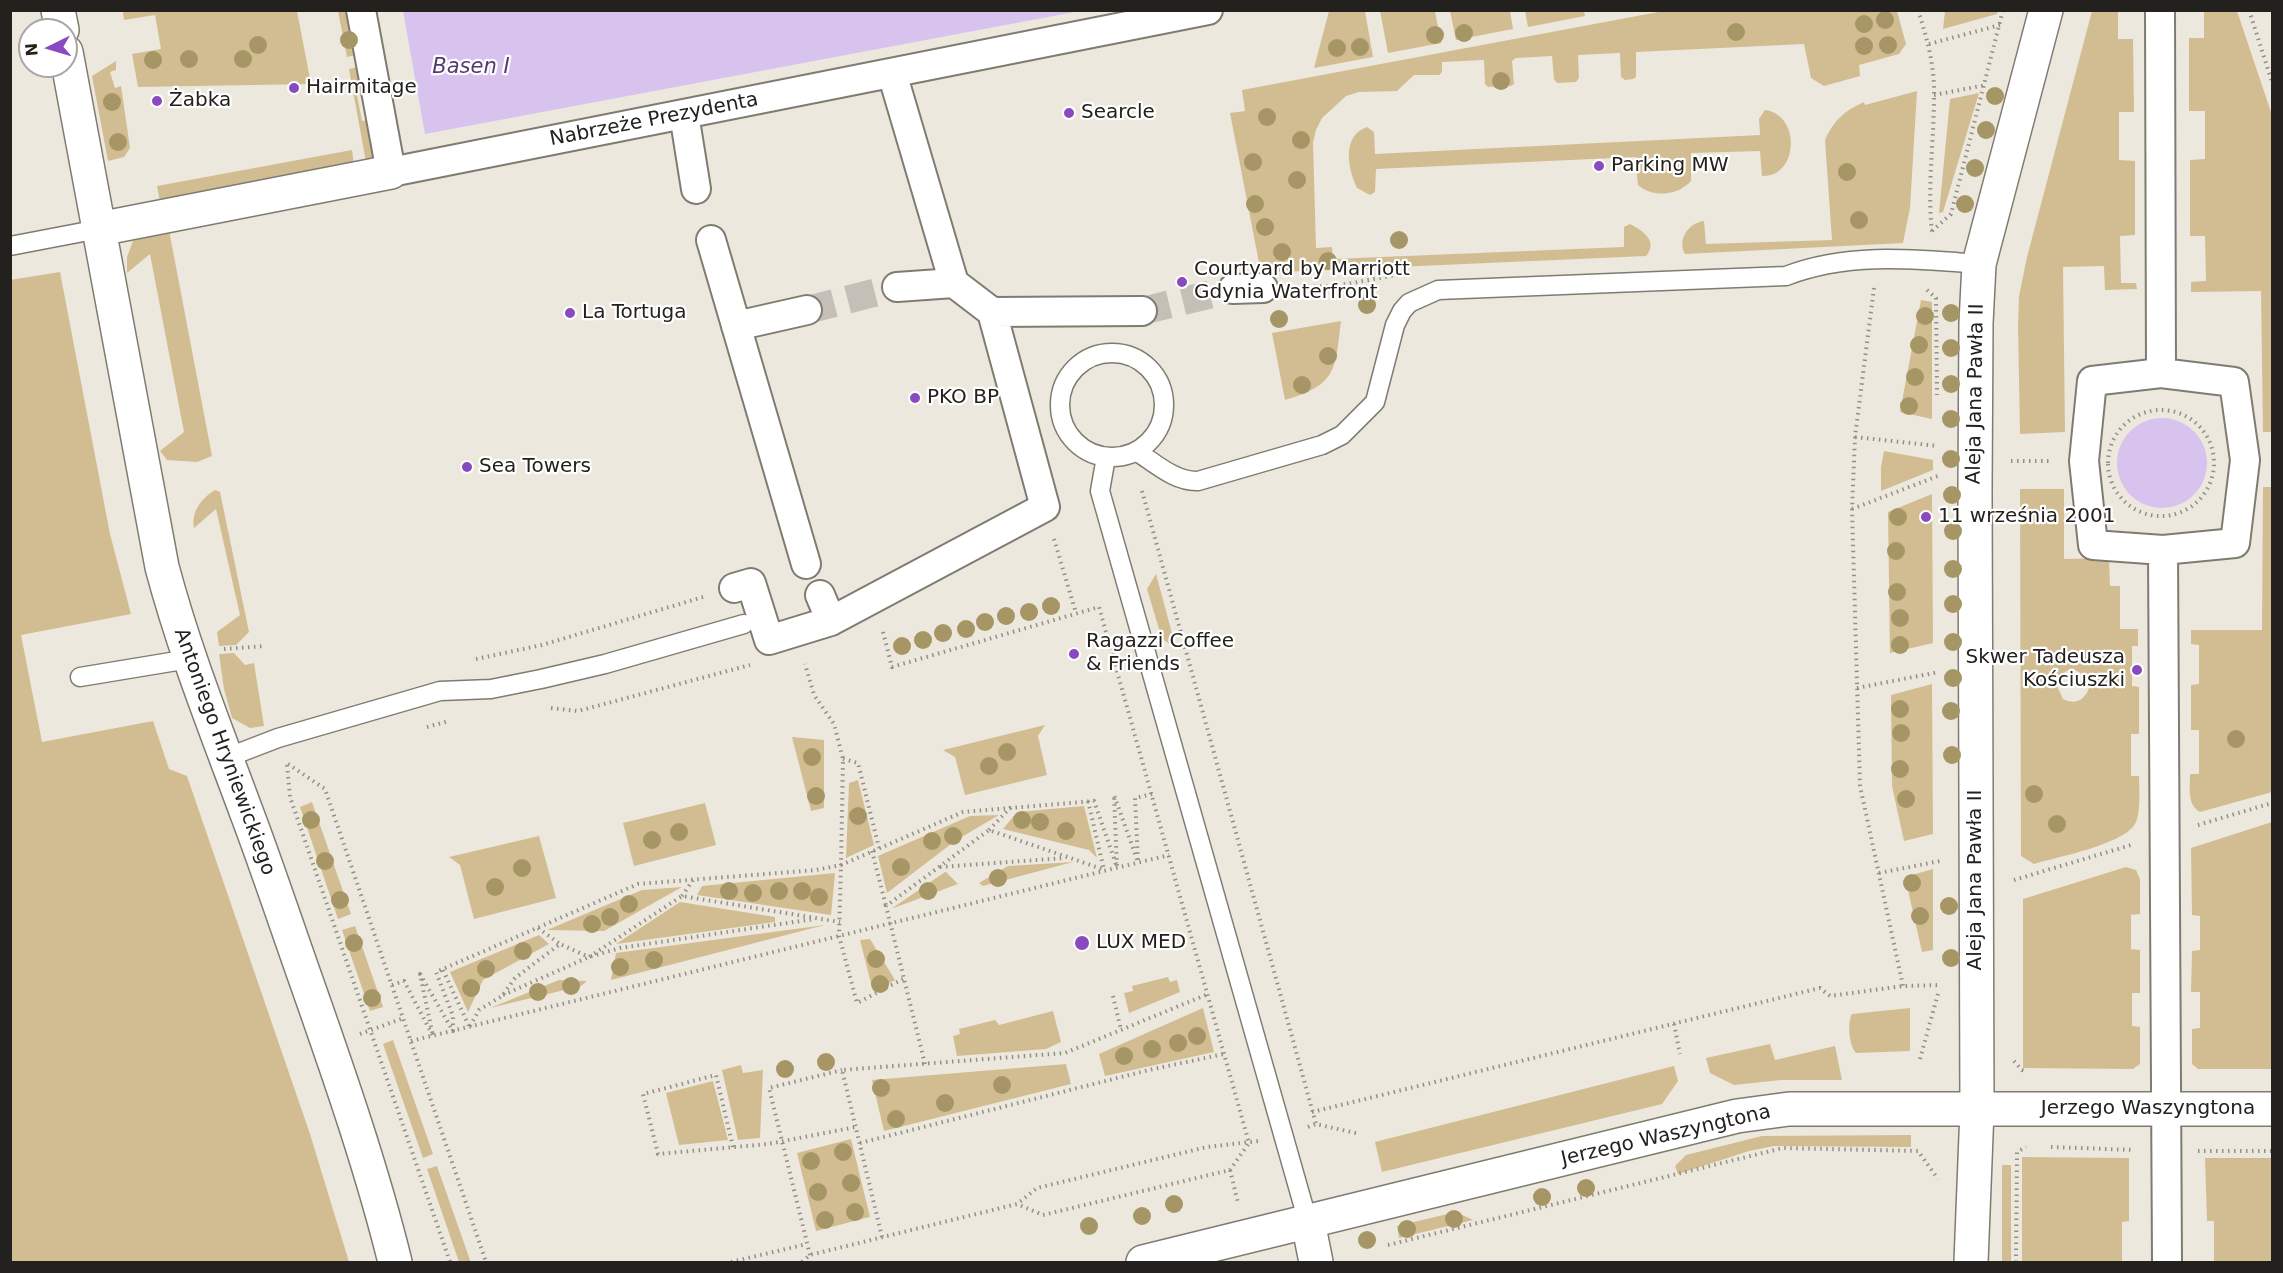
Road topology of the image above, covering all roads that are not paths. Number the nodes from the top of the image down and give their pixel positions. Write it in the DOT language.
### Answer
graph roads {
  1 [pos="361,10"];
  2 [pos="1208,10"];
  3 [pos="2046,10"];
  4 [pos="2160,10"];
  5 [pos="892,73"];
  6 [pos="71,78"];
  7 [pos="684,114"];
  8 [pos="391,172"];
  9 [pos="696,189"];
  10 [pos="99,229"];
  11 [pos="711,240"];
  12 [pos="10,246"];
  13 [pos="1979,264"];
  14 [pos="954,283"];
  15 [pos="897,287"];
  16 [pos="1263,288"];
  17 [pos="1233,289"];
  18 [pos="807,310"];
  19 [pos="1142,311"];
  20 [pos="992,312"];
  21 [pos="736,326"];
  22 [pos="2161,373"];
  23 [pos="1137,451"];
  24 [pos="1106,457"];
  25 [pos="2163,550"];
  26 [pos="806,564"];
  27 [pos="734,588"];
  28 [pos="744,624"];
  29 [pos="189,659"];
  30 [pos="80,677"];
  31 [pos="226,758"];
  32 [pos="2166,1109"];
  33 [pos="2272,1109"];
  34 [pos="1977,1110"];
  35 [pos="1308,1222"];
  36 [pos="395,1263"];
  37 [pos="1143,1263"];
  38 [pos="1316,1263"];
  39 [pos="1971,1263"];
  40 [pos="2167,1263"];
  1 -- 8 [label="street"];
  2 -- 5 [label="street, Nabrzeże Prezydenta"];
  3 -- 13 [label="street, Aleja Jana Pawła II"];
  4 -- 22 [label="street"];
  5 -- 7 [label="street, Nabrzeże Prezydenta"];
  5 -- 14 [label="street"];
  6 -- 10 [label="street, Antoniego Hryniewickiego"];
  7 -- 8 [label="street, Nabrzeże Prezydenta"];
  7 -- 9 [label="street"];
  8 -- 10 [label="street, Nabrzeże Prezydenta"];
  10 -- 12 [label="lane"];
  10 -- 29 [label="street, Antoniego Hryniewickiego"];
  11 -- 21 [label="street"];
  13 -- 23 [label="lane"];
  13 -- 34 [label="street, Aleja Jana Pawła II"];
  14 -- 15 [label="street"];
  14 -- 20 [label="street"];
  16 -- 17 [label="street"];
  18 -- 21 [label="street"];
  19 -- 20 [label="street"];
  20 -- 27 [label="street"];
  21 -- 26 [label="street"];
  22 -- 25 [label="street"];
  22 -- 25 [label="street"];
  23 -- 24 [label="lane"];
  23 -- 24 [label="lane"];
  24 -- 35 [label="lane"];
  25 -- 32 [label="street"];
  28 -- 31 [label="lane"];
  29 -- 30 [label="lane"];
  29 -- 31 [label="street, Antoniego Hryniewickiego"];
  31 -- 36 [label="street, Antoniego Hryniewickiego"];
  32 -- 33 [label="street, Jerzego Waszyngtona"];
  32 -- 34 [label="street, Jerzego Waszyngtona"];
  32 -- 40 [label="street"];
  34 -- 35 [label="street, Jerzego Waszyngtona"];
  34 -- 39 [label="street"];
  35 -- 37 [label="street, Jerzego Waszyngtona"];
  35 -- 38 [label="street"];
}
